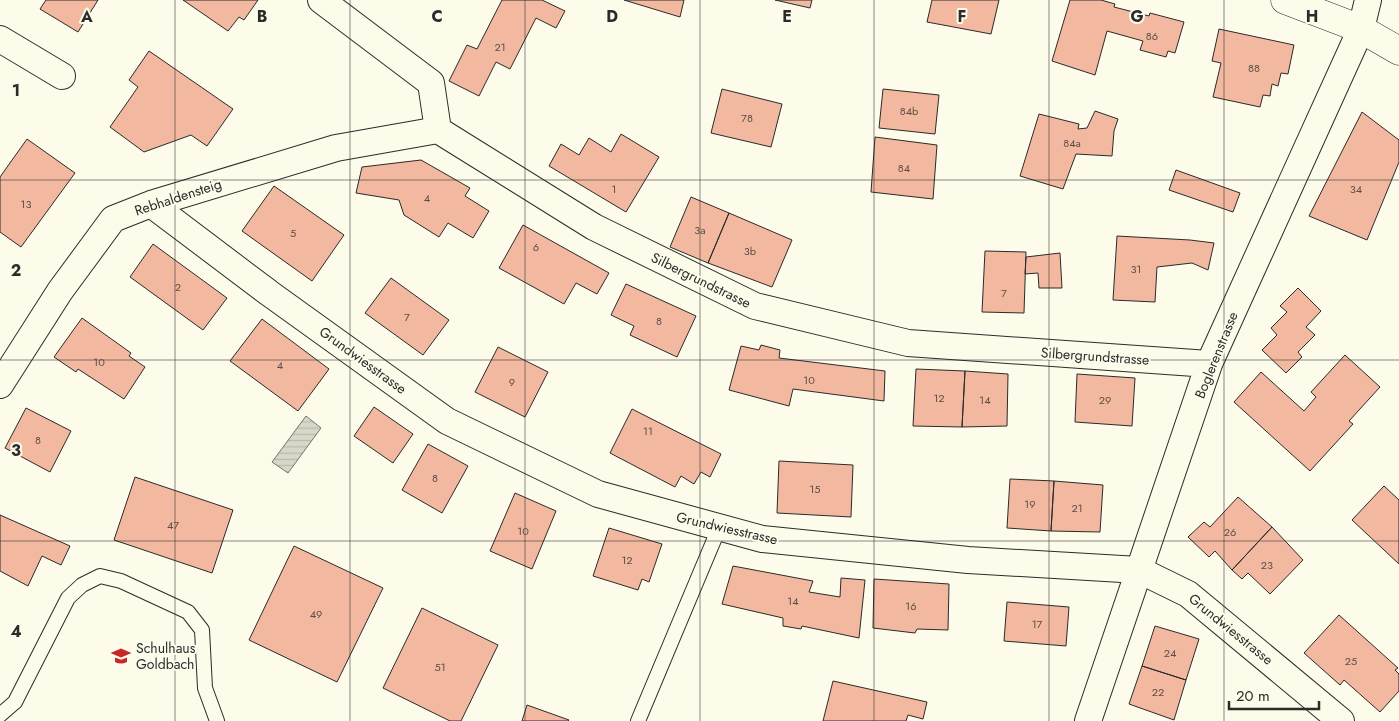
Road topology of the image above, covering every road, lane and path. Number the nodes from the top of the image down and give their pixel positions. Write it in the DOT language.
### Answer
graph roads {
  1 [pos="321,0"];
  2 [pos="1285,0"];
  3 [pos="1368,0"];
  4 [pos="1361,29"];
  5 [pos="0,39"];
  6 [pos="1399,51"];
  7 [pos="62,76"];
  8 [pos="438,130"];
  9 [pos="151,204"];
  10 [pos="1209,364"];
  11 [pos="0,385"];
  12 [pos="719,528"];
  13 [pos="1139,570"];
  14 [pos="0,715"];
  15 [pos="217,721"];
  16 [pos="638,721"];
  17 [pos="1088,721"];
  18 [pos="1340,721"];
  1 -- 8 [label="street"];
  2 -- 4 [label="main road"];
  3 -- 4 [label="street, Boglerenstrasse"];
  4 -- 6 [label="main road"];
  4 -- 10 [label="street, Boglerenstrasse"];
  5 -- 7 [label="street"];
  8 -- 9 [label="street, Rebhaldensteig"];
  8 -- 10 [label="street, Silbergrundstrasse"];
  9 -- 11 [label="street, Rebhaldensteig"];
  9 -- 12 [label="street, Grundwiesstrasse"];
  10 -- 13 [label="street, Boglerenstrasse"];
  12 -- 13 [label="street, Grundwiesstrasse"];
  12 -- 16 [label="lane"];
  13 -- 17 [label="street, Boglerenstrasse"];
  13 -- 18 [label="street, Grundwiesstrasse"];
  14 -- 15 [label="lane"];
}
